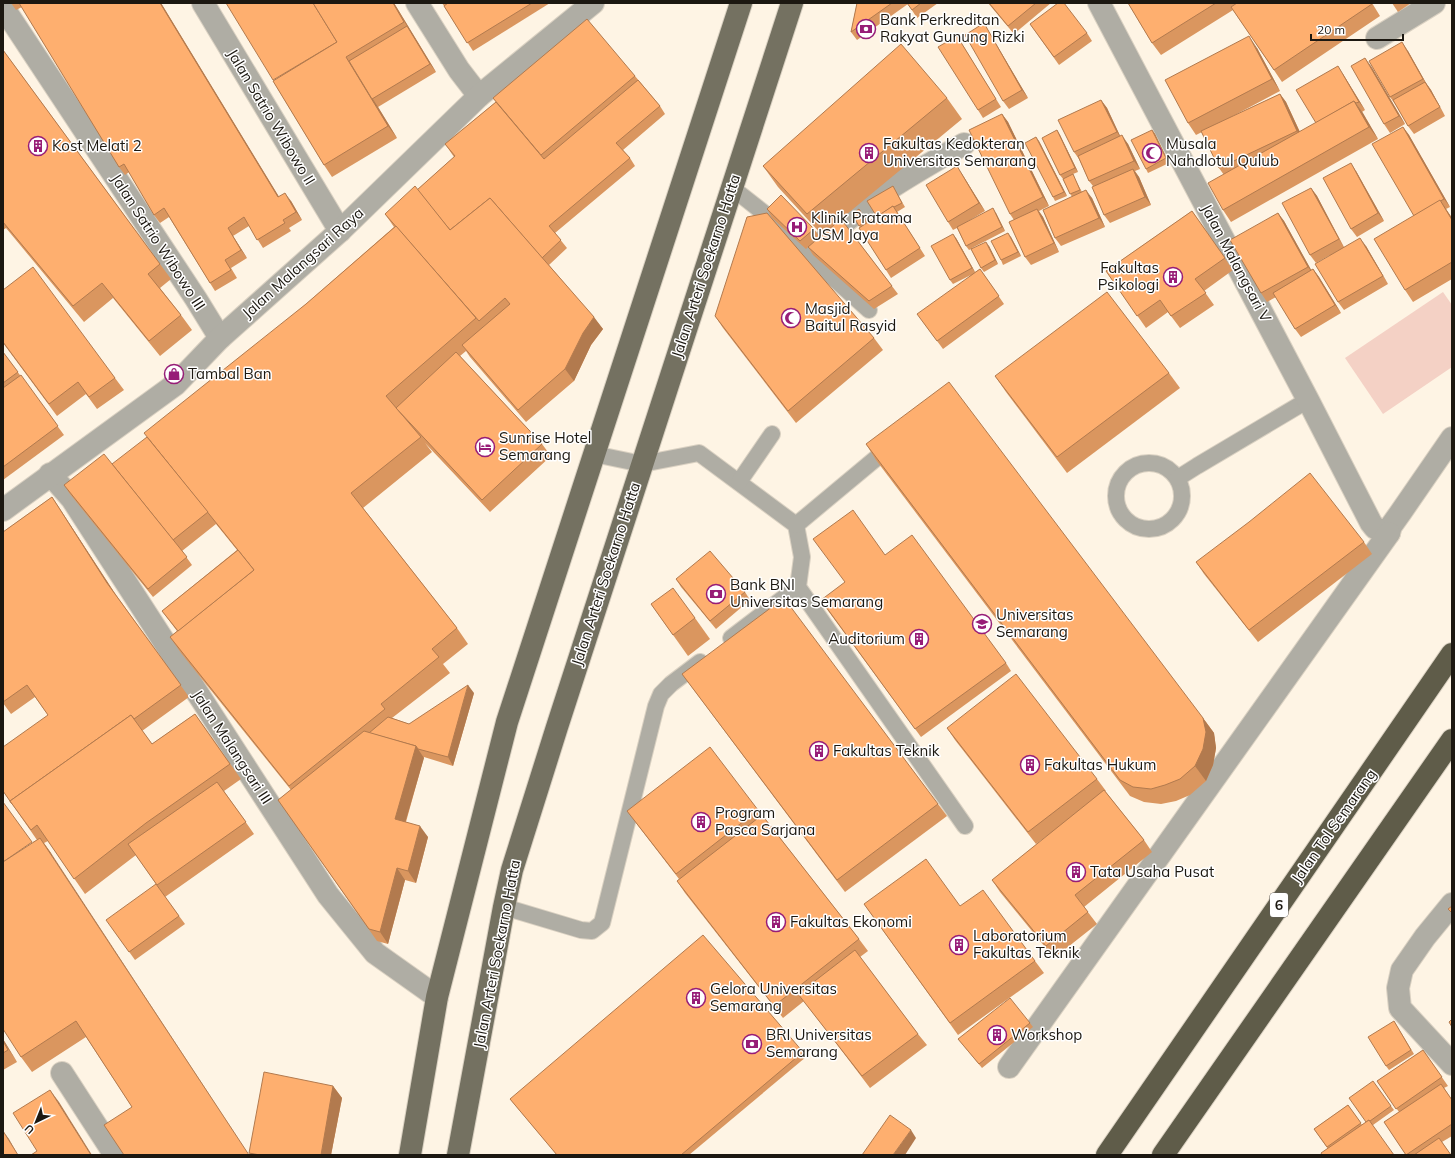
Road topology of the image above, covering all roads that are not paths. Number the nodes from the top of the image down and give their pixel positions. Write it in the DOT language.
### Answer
graph roads {
  1 [pos="203,3"];
  2 [pos="417,3"];
  3 [pos="593,3"];
  4 [pos="740,3"];
  5 [pos="792,3"];
  6 [pos="1099,3"];
  7 [pos="1434,3"];
  8 [pos="3,7"];
  9 [pos="1377,38"];
  10 [pos="479,96"];
  11 [pos="964,144"];
  12 [pos="731,187"];
  13 [pos="340,231"];
  14 [pos="809,256"];
  15 [pos="869,310"];
  16 [pos="220,338"];
  17 [pos="1308,400"];
  18 [pos="772,434"];
  19 [pos="904,436"];
  20 [pos="1452,438"];
  21 [pos="594,454"];
  22 [pos="642,464"];
  23 [pos="50,474"];
  24 [pos="1178,478"];
  25 [pos="739,482"];
  26 [pos="3,510"];
  27 [pos="796,524"];
  28 [pos="1380,528"];
  29 [pos="798,586"];
  30 [pos="722,645"];
  31 [pos="1452,654"];
  32 [pos="709,655"];
  33 [pos="1452,740"];
  34 [pos="965,826"];
  35 [pos="1452,904"];
  36 [pos="504,907"];
  37 [pos="437,997"];
  38 [pos="1452,1064"];
  39 [pos="1009,1067"];
  40 [pos="62,1073"];
  41 [pos="115,1155"];
  42 [pos="410,1155"];
  43 [pos="458,1155"];
  44 [pos="1107,1155"];
  45 [pos="1163,1155"];
  1 -- 13 [label="street, Jalan Satrio Wibowo II"];
  2 -- 10 [label="street"];
  3 -- 10 [label="street, Jalan Malangsari Raya"];
  4 -- 21 [label="main road"];
  5 -- 12 [label="main road, Jalan Arteri Soekarno Hatta"];
  6 -- 17 [label="street, Jalan Malangsari V"];
  7 -- 9 [label="street"];
  8 -- 16 [label="street, Jalan Satrio Wibowo III"];
  10 -- 13 [label="street, Jalan Malangsari Raya"];
  11 -- 14 [label="street"];
  12 -- 14 [label="lane"];
  12 -- 22 [label="main road, Jalan Arteri Soekarno Hatta"];
  13 -- 16 [label="street, Jalan Malangsari Raya"];
  14 -- 15 [label="lane"];
  16 -- 23 [label="street, Jalan Malangsari Raya"];
  17 -- 24 [label="lane"];
  17 -- 28 [label="street, Jalan Malangsari V"];
  18 -- 25 [label="lane"];
  19 -- 27 [label="lane"];
  20 -- 28 [label="street"];
  21 -- 22 [label="lane"];
  21 -- 37 [label="main road"];
  22 -- 25 [label="lane"];
  22 -- 36 [label="main road, Jalan Arteri Soekarno Hatta"];
  23 -- 26 [label="street, Jalan Malangsari Raya"];
  23 -- 37 [label="street, Jalan Malangsari III"];
  24 -- 24 [label="lane"];
  25 -- 27 [label="lane"];
  27 -- 29 [label="lane"];
  28 -- 39 [label="street"];
  29 -- 30 [label="lane"];
  29 -- 34 [label="lane"];
  31 -- 44 [label="highway, Jalan Tol Semarang / 6"];
  32 -- 36 [label="lane"];
  33 -- 45 [label="highway"];
  35 -- 38 [label="street"];
  36 -- 43 [label="main road, Jalan Arteri Soekarno Hatta"];
  37 -- 42 [label="main road"];
  40 -- 41 [label="street"];
}
